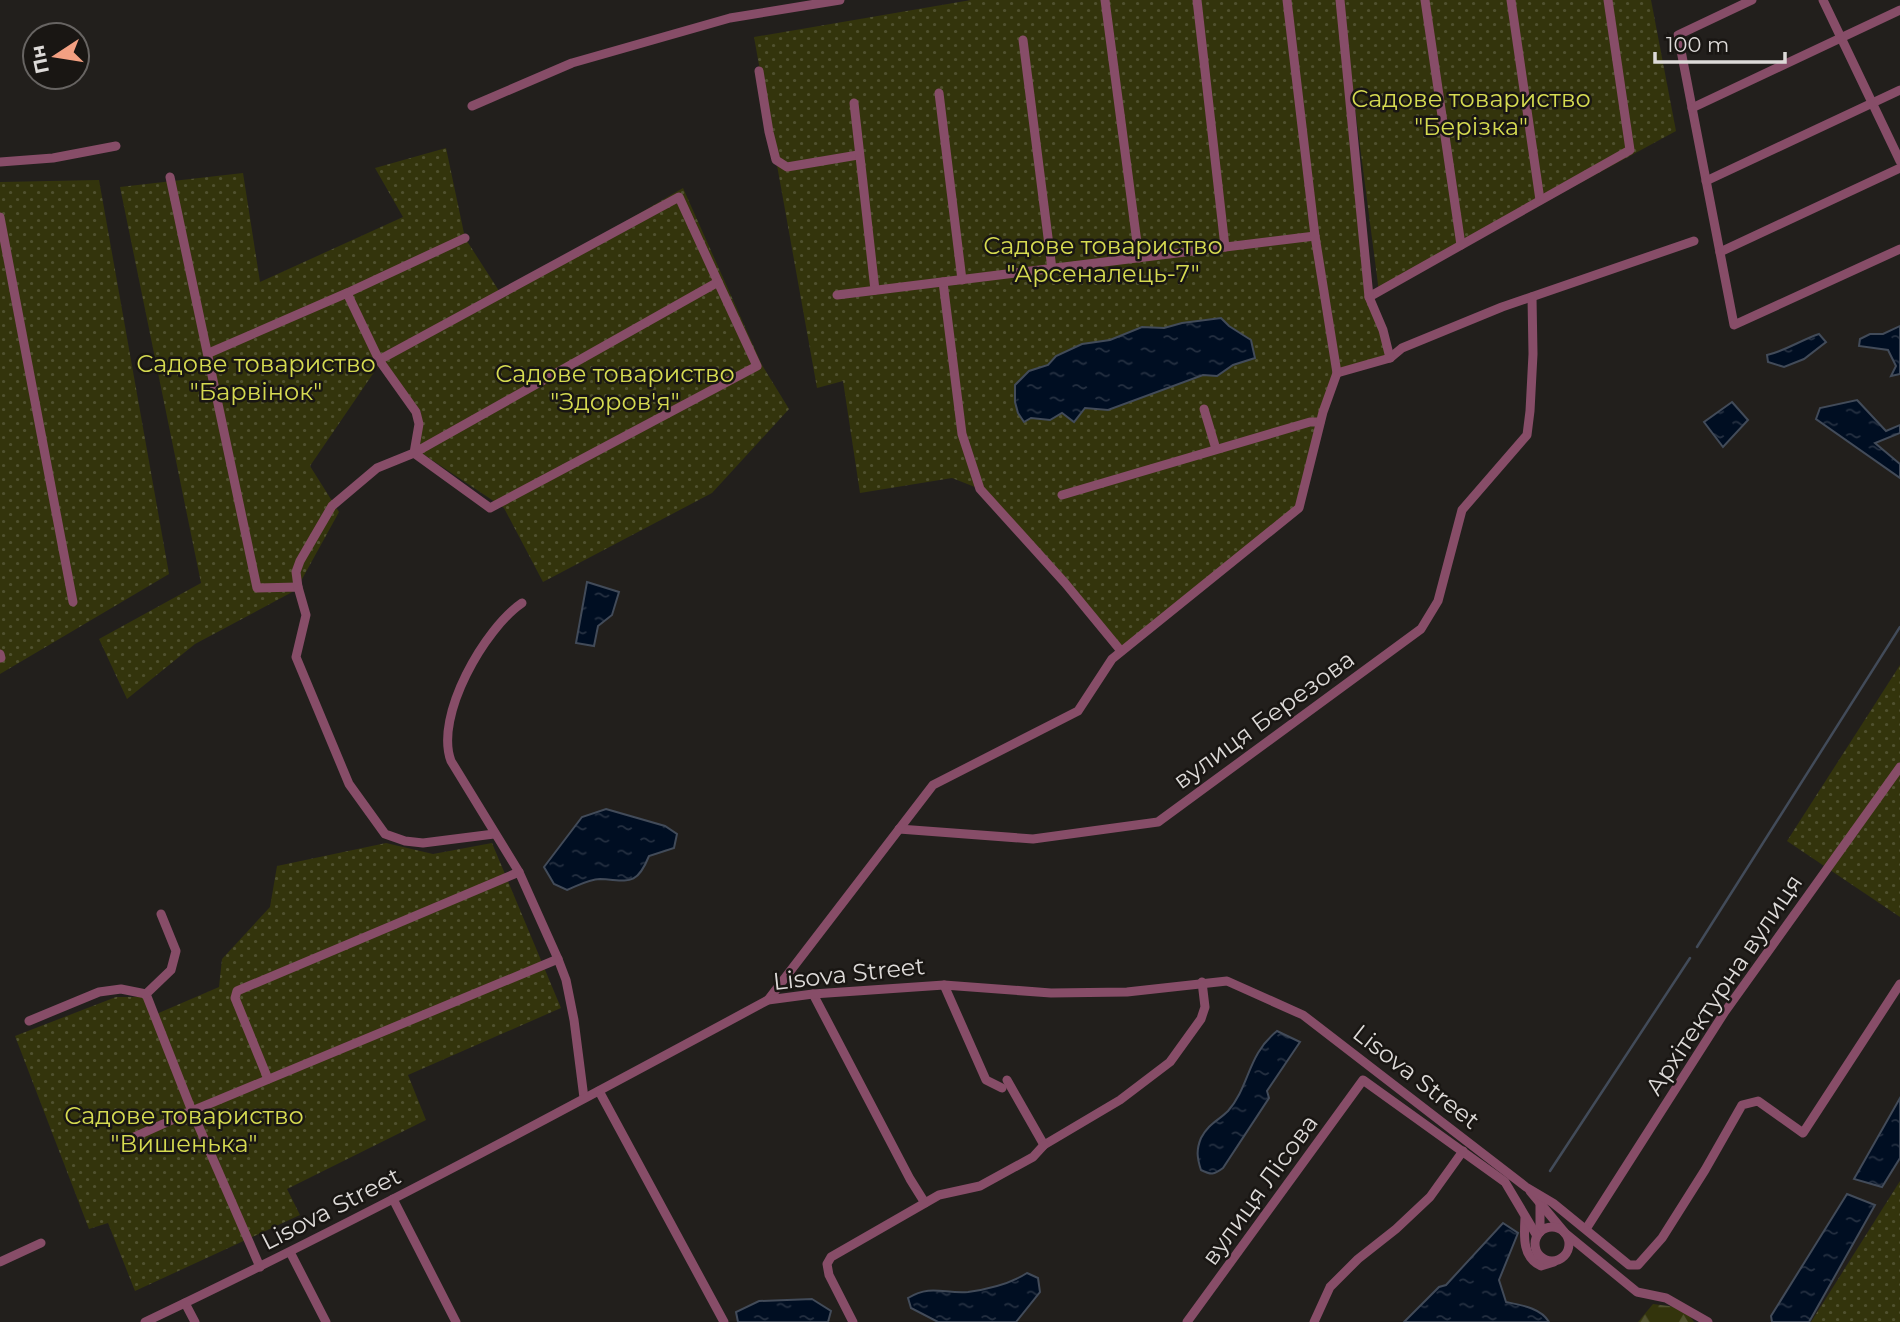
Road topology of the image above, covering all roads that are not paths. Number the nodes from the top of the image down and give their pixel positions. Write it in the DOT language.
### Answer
graph roads {
  1 [pos="840,0"];
  2 [pos="1105,0"];
  3 [pos="1197,0"];
  4 [pos="1287,0"];
  5 [pos="1340,0"];
  6 [pos="1425,0"];
  7 [pos="1511,0"];
  8 [pos="1608,0"];
  9 [pos="1752,0"];
  10 [pos="1823,0"];
  11 [pos="1900,10"];
  12 [pos="1841,38"];
  13 [pos="1023,40"];
  14 [pos="760,71"];
  15 [pos="1900,90"];
  16 [pos="939,93"];
  17 [pos="854,103"];
  18 [pos="1872,103"];
  19 [pos="472,106"];
  20 [pos="1692,108"];
  21 [pos="116,146"];
  22 [pos="858,155"];
  23 [pos="1900,161"];
  24 [pos="0,162"];
  25 [pos="1900,168"];
  26 [pos="170,177"];
  27 [pos="1706,181"];
  28 [pos="1539,200"];
  29 [pos="0,217"];
  30 [pos="1315,236"];
  31 [pos="465,238"];
  32 [pos="1694,241"];
  33 [pos="1461,245"];
  34 [pos="1224,247"];
  35 [pos="1900,248"];
  36 [pos="1720,252"];
  37 [pos="1139,258"];
  38 [pos="1052,269"];
  39 [pos="962,280"];
  40 [pos="718,282"];
  41 [pos="943,282"];
  42 [pos="875,290"];
  43 [pos="347,293"];
  44 [pos="837,295"];
  45 [pos="1532,297"];
  46 [pos="1369,298"];
  47 [pos="209,353"];
  48 [pos="1390,358"];
  49 [pos="379,360"];
  50 [pos="1338,373"];
  51 [pos="1204,409"];
  52 [pos="1320,422"];
  53 [pos="1216,449"];
  54 [pos="414,453"];
  55 [pos="1062,495"];
  56 [pos="298,587"];
  57 [pos="74,602"];
  58 [pos="522,603"];
  59 [pos="1121,651"];
  60 [pos="1900,767"];
  61 [pos="899,829"];
  62 [pos="494,834"];
  63 [pos="519,872"];
  64 [pos="162,914"];
  65 [pos="558,959"];
  66 [pos="1202,982"];
  67 [pos="1900,984"];
  68 [pos="944,985"];
  69 [pos="146,994"];
  70 [pos="813,994"];
  71 [pos="768,1000"];
  72 [pos="29,1021"];
  73 [pos="268,1079"];
  74 [pos="599,1091"];
  75 [pos="584,1098"];
  76 [pos="192,1111"];
  77 [pos="125,1141"];
  78 [pos="1044,1145"];
  79 [pos="1463,1151"];
  80 [pos="1526,1187"];
  81 [pos="393,1199"];
  82 [pos="925,1203"];
  83 [pos="1540,1204"];
  84 [pos="1525,1216"];
  85 [pos="1586,1229"];
  86 [pos="1565,1233"];
  87 [pos="1538,1234"];
  88 [pos="41,1243"];
  89 [pos="290,1252"];
  90 [pos="1558,1260"];
  91 [pos="0,1262"];
  92 [pos="260,1267"];
  93 [pos="185,1303"];
  94 [pos="145,1322"];
  95 [pos="195,1322"];
  96 [pos="326,1322"];
  97 [pos="456,1322"];
  98 [pos="724,1322"];
  99 [pos="853,1322"];
  100 [pos="1187,1322"];
  101 [pos="1314,1322"];
  102 [pos="1708,1322"];
  1 -- 19 [label="street"];
  2 -- 37 [label="street"];
  3 -- 34 [label="street"];
  4 -- 30 [label="street"];
  5 -- 46 [label="street"];
  6 -- 33 [label="street"];
  7 -- 28 [label="street"];
  8 -- 28 [label="street"];
  9 -- 20 [label="street"];
  10 -- 12 [label="street"];
  11 -- 12 [label="street"];
  12 -- 18 [label="street"];
  12 -- 20 [label="street"];
  13 -- 38 [label="street"];
  14 -- 22 [label="street"];
  15 -- 18 [label="street"];
  16 -- 39 [label="street"];
  17 -- 22 [label="street"];
  18 -- 23 [label="street"];
  18 -- 27 [label="street"];
  20 -- 27 [label="street"];
  21 -- 24 [label="street"];
  22 -- 42 [label="street"];
  25 -- 36 [label="street"];
  26 -- 47 [label="street"];
  27 -- 36 [label="street"];
  28 -- 33 [label="street"];
  29 -- 57 [label="street"];
  30 -- 34 [label="street"];
  30 -- 50 [label="street"];
  31 -- 43 [label="street"];
  32 -- 45 [label="street"];
  33 -- 46 [label="street"];
  34 -- 37 [label="street"];
  35 -- 36 [label="street"];
  37 -- 38 [label="street"];
  38 -- 39 [label="street"];
  39 -- 41 [label="street"];
  40 -- 49 [label="street"];
  40 -- 54 [label="street"];
  40 -- 54 [label="street"];
  41 -- 42 [label="street"];
  41 -- 59 [label="street"];
  42 -- 44 [label="street"];
  43 -- 47 [label="street"];
  43 -- 49 [label="street"];
  45 -- 48 [label="street"];
  45 -- 61 [label="street, вулиця Березова"];
  46 -- 48 [label="street"];
  47 -- 56 [label="street"];
  48 -- 50 [label="street"];
  49 -- 54 [label="street"];
  50 -- 52 [label="street"];
  51 -- 53 [label="street"];
  52 -- 53 [label="street"];
  52 -- 59 [label="street"];
  53 -- 55 [label="street"];
  54 -- 56 [label="street"];
  56 -- 62 [label="street"];
  58 -- 62 [label="street"];
  59 -- 61 [label="street"];
  60 -- 85 [label="street, Архітектурна вулиця"];
  61 -- 71 [label="street"];
  62 -- 63 [label="street"];
  63 -- 65 [label="street"];
  63 -- 73 [label="street"];
  64 -- 69 [label="street"];
  65 -- 73 [label="street"];
  65 -- 75 [label="street"];
  66 -- 68 [label="street, Lisova Street"];
  66 -- 78 [label="street"];
  66 -- 80 [label="street, Lisova Street"];
  67 -- 85 [label="street"];
  68 -- 70 [label="street, Lisova Street"];
  68 -- 78 [label="street"];
  69 -- 72 [label="street"];
  69 -- 76 [label="street"];
  70 -- 71 [label="street, Lisova Street"];
  70 -- 82 [label="street"];
  71 -- 74 [label="street, Lisova Street"];
  73 -- 76 [label="street"];
  74 -- 75 [label="street, Lisova Street"];
  74 -- 98 [label="street"];
  75 -- 81 [label="street, Lisova Street"];
  76 -- 77 [label="street"];
  76 -- 92 [label="street"];
  78 -- 82 [label="street"];
  79 -- 84 [label="street"];
  79 -- 100 [label="street, вулиця Лісова"];
  79 -- 101 [label="street"];
  80 -- 83 [label="street"];
  80 -- 85 [label="street"];
  81 -- 89 [label="street, Lisova Street"];
  81 -- 97 [label="street"];
  82 -- 99 [label="street"];
  83 -- 86 [label="street"];
  83 -- 87 [label="street"];
  84 -- 87 [label="street"];
  84 -- 90 [label="street"];
  86 -- 87 [label="street"];
  86 -- 90 [label="street"];
  86 -- 102 [label="street"];
  87 -- 90 [label="street"];
  88 -- 91 [label="street"];
  89 -- 92 [label="street, Lisova Street"];
  89 -- 96 [label="street"];
  92 -- 93 [label="street, Lisova Street"];
  93 -- 94 [label="street, Lisova Street"];
  93 -- 95 [label="street"];
}
